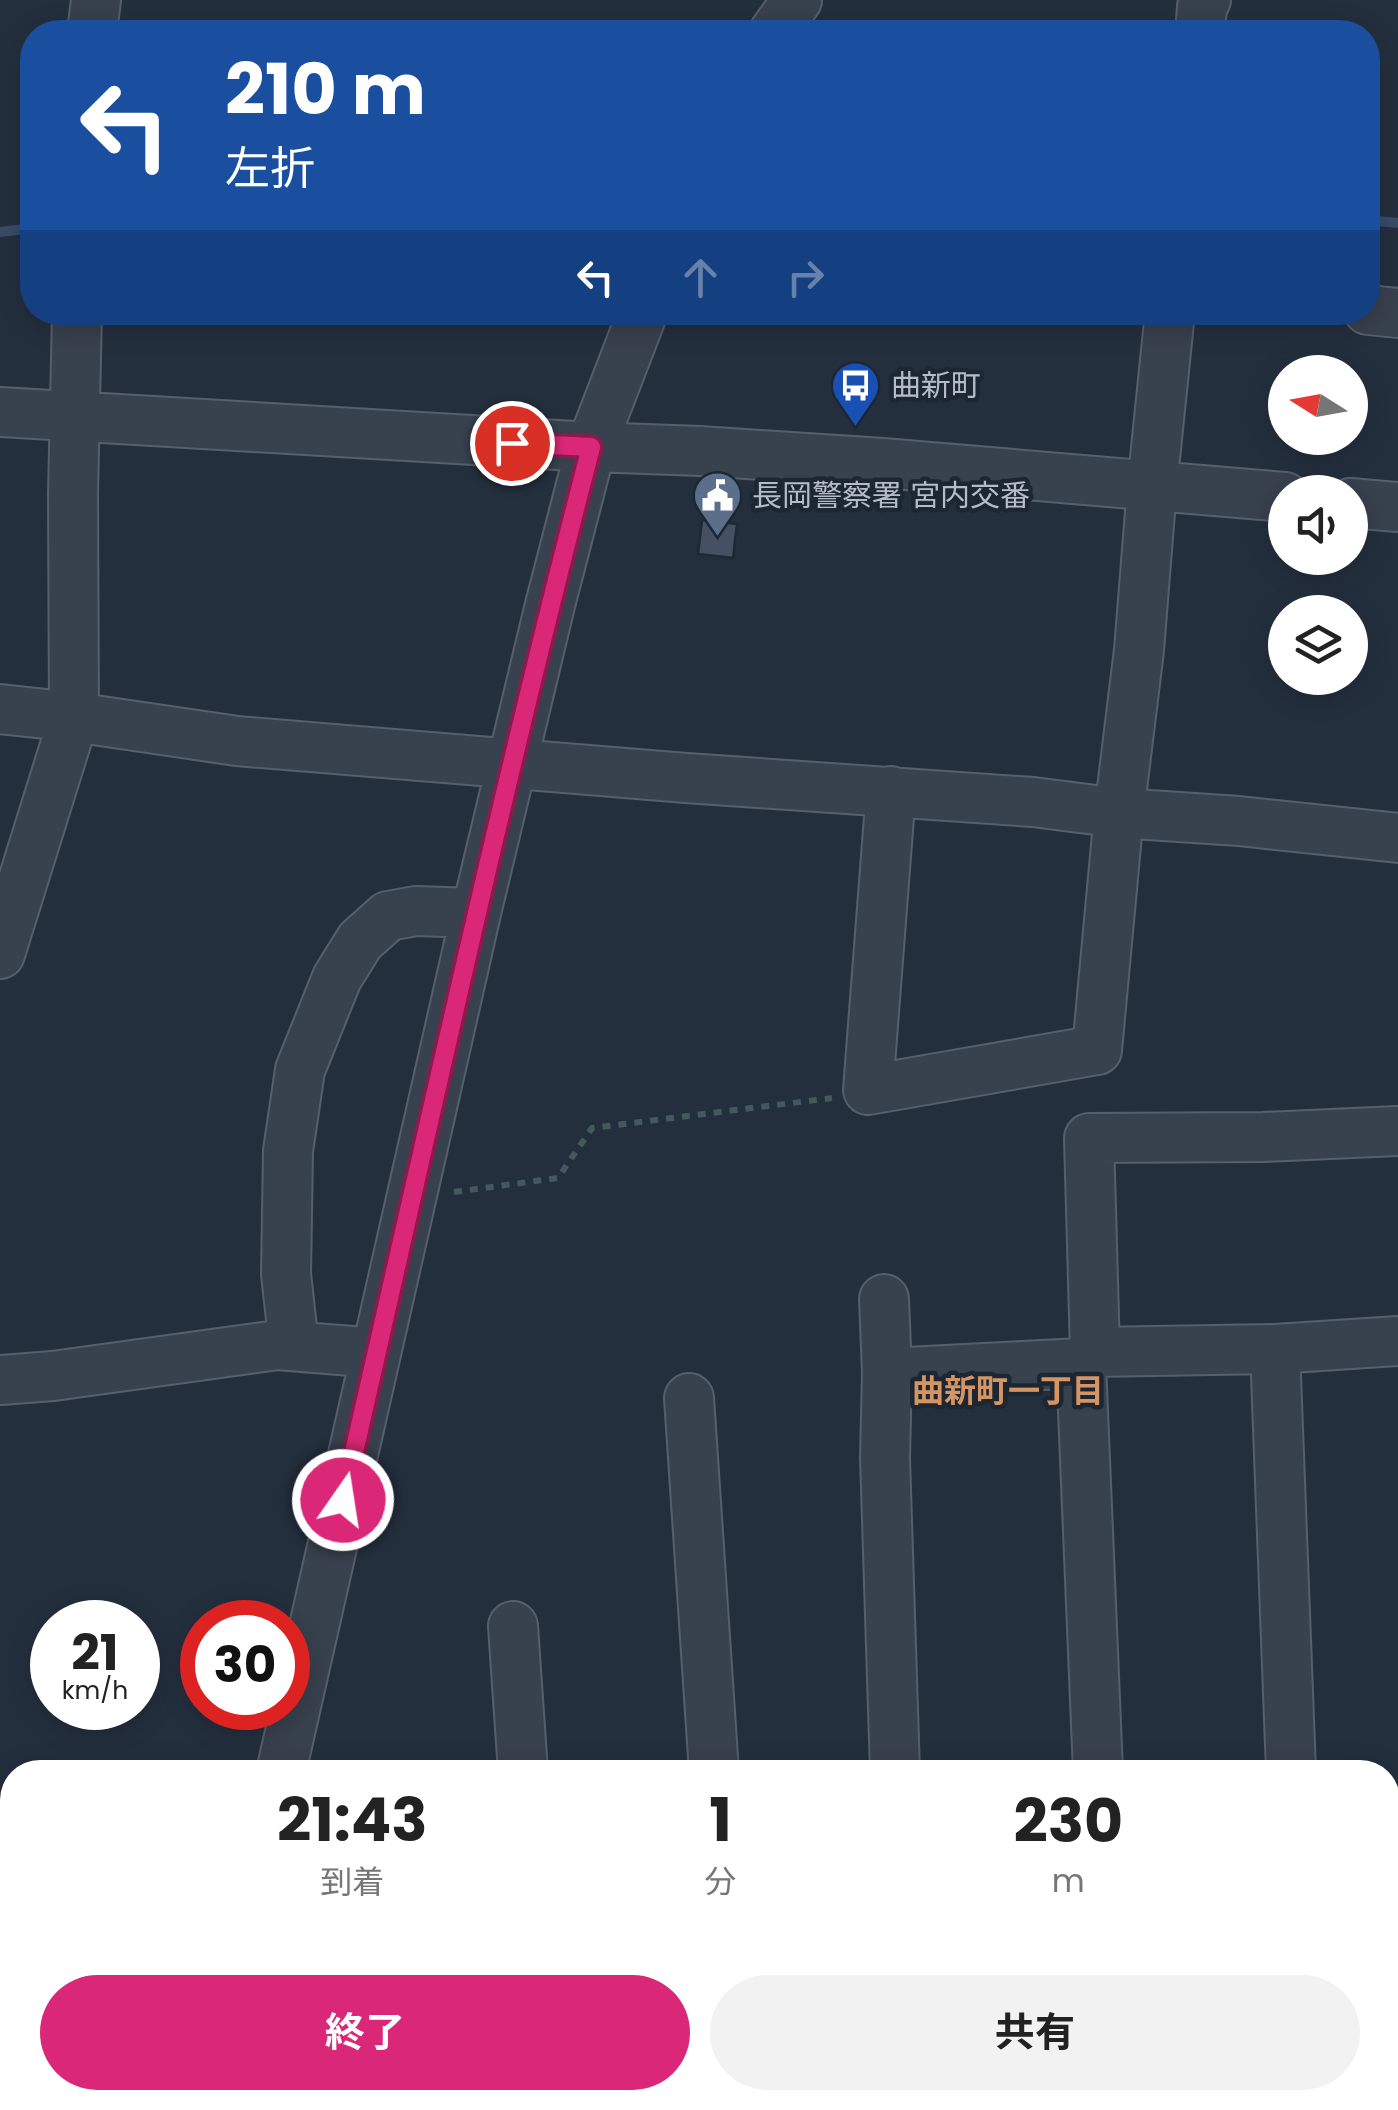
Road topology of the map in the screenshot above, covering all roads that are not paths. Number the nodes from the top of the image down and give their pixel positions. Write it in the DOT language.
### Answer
graph roads {
  1 [pos="77,325"];
  2 [pos="638,325"];
  3 [pos="1169,325"];
  4 [pos="0,412"];
  5 [pos="76,418"];
  6 [pos="591,447"];
  7 [pos="1152,487"];
  8 [pos="1268,497"];
  9 [pos="1368,504"];
  10 [pos="1398,506"];
  11 [pos="0,710"];
  12 [pos="74,718"];
  13 [pos="511,764"];
  14 [pos="891,791"];
  15 [pos="1120,812"];
  16 [pos="1398,838"];
  17 [pos="476,913"];
  18 [pos="0,954"];
  19 [pos="1398,1131"];
  20 [pos="884,1299"];
  21 [pos="1398,1341"];
  22 [pos="294,1346"];
  23 [pos="1274,1348"];
  24 [pos="376,1353"];
  25 [pos="1088,1358"];
  26 [pos="887,1373"];
  27 [pos="0,1380"];
  28 [pos="689,1398"];
  29 [pos="514,1626"];
  30 [pos="285,1760"];
  31 [pos="522,1760"];
  32 [pos="713,1760"];
  33 [pos="894,1760"];
  34 [pos="1098,1760"];
  35 [pos="1291,1760"];
  1 -- 5 [label="street"];
  2 -- 6 [label="street"];
  3 -- 7 [label="street"];
  4 -- 5 [label="street"];
  5 -- 6 [label="street"];
  5 -- 12 [label="street"];
  6 -- 7 [label="street"];
  6 -- 13 [label="street"];
  7 -- 8 [label="street"];
  7 -- 15 [label="street"];
  9 -- 10 [label="street"];
  11 -- 12 [label="street"];
  12 -- 13 [label="street"];
  12 -- 18 [label="street"];
  13 -- 14 [label="street"];
  13 -- 17 [label="street"];
  14 -- 15 [label="street"];
  14 -- 15 [label="street"];
  15 -- 16 [label="street"];
  17 -- 22 [label="street"];
  17 -- 24 [label="street"];
  19 -- 25 [label="street"];
  20 -- 26 [label="street"];
  21 -- 23 [label="street"];
  22 -- 24 [label="street"];
  22 -- 27 [label="street"];
  23 -- 25 [label="street"];
  23 -- 35 [label="street"];
  24 -- 30 [label="street"];
  25 -- 26 [label="street"];
  25 -- 34 [label="street"];
  26 -- 33 [label="street"];
  28 -- 32 [label="street"];
  29 -- 31 [label="street"];
}
